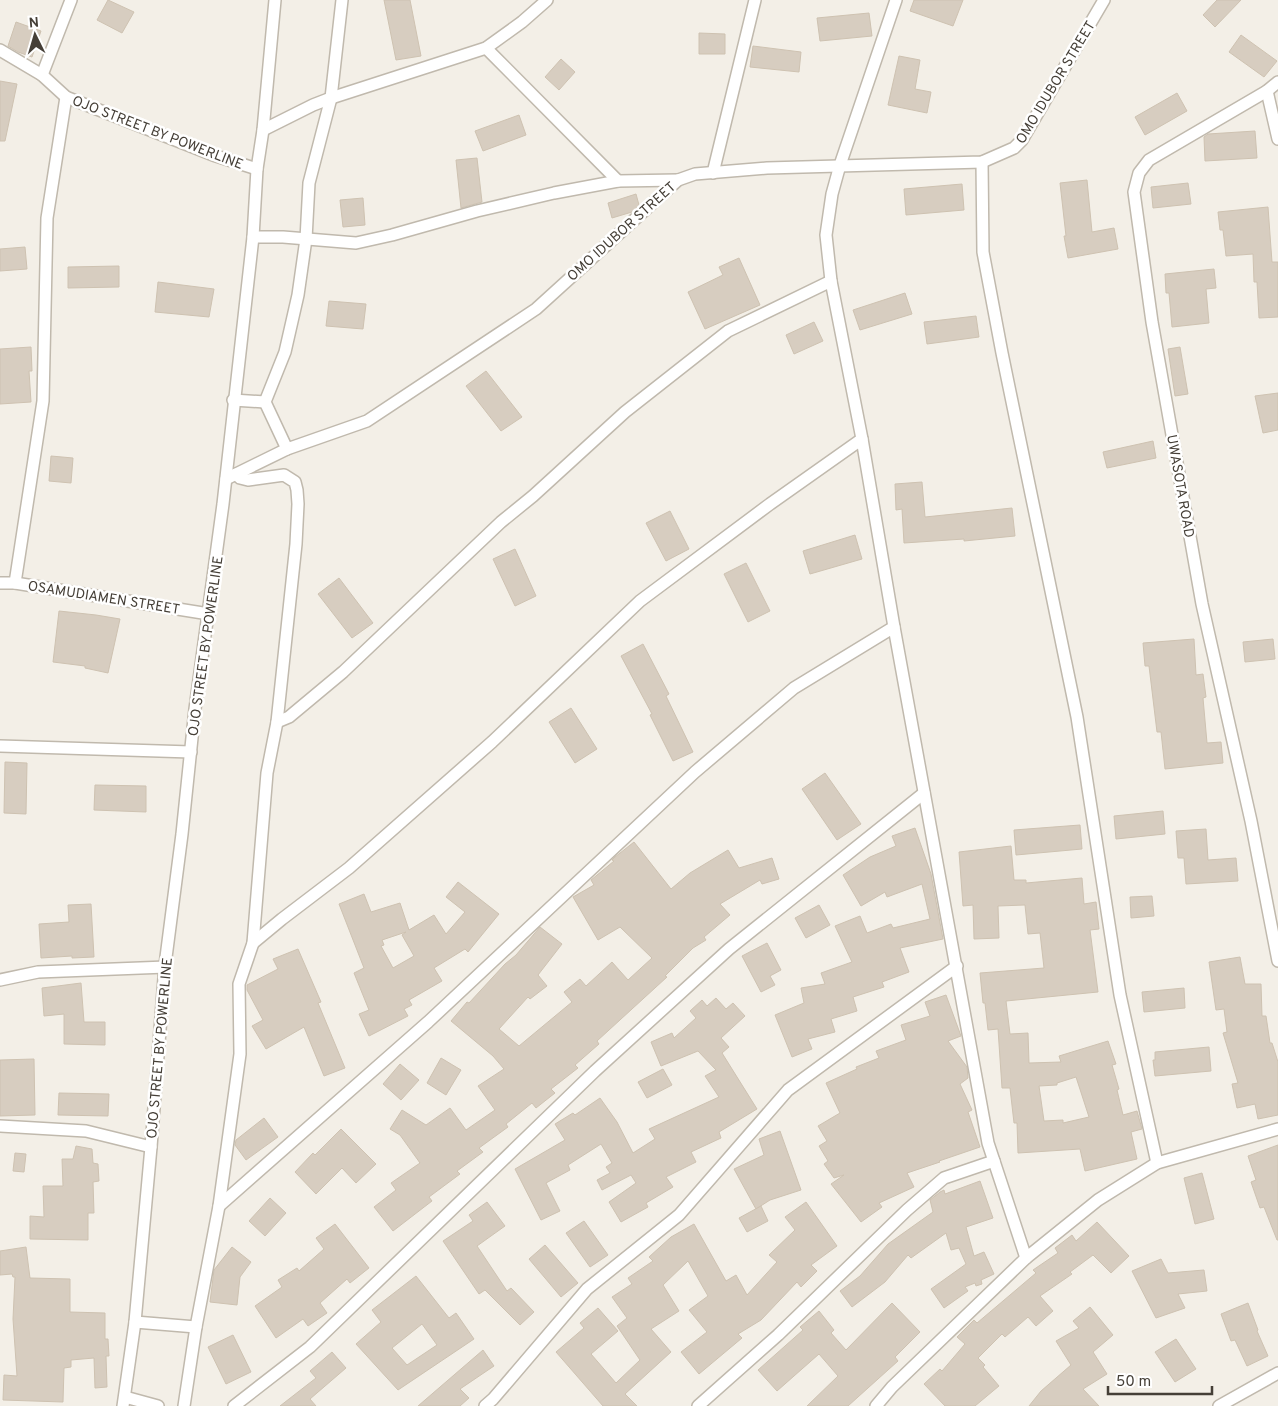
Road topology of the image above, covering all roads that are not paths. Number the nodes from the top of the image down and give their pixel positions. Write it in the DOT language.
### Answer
graph roads {
  1 [pos="71,0"];
  2 [pos="275,0"];
  3 [pos="342,0"];
  4 [pos="547,0"];
  5 [pos="755,0"];
  6 [pos="896,0"];
  7 [pos="1104,0"];
  8 [pos="486,48"];
  9 [pos="0,50"];
  10 [pos="42,75"];
  11 [pos="1278,82"];
  12 [pos="1267,91"];
  13 [pos="66,97"];
  14 [pos="331,98"];
  15 [pos="1276,118"];
  16 [pos="262,130"];
  17 [pos="1278,139"];
  18 [pos="982,162"];
  19 [pos="840,165"];
  20 [pos="257,169"];
  21 [pos="713,173"];
  22 [pos="678,180"];
  23 [pos="618,181"];
  24 [pos="253,237"];
  25 [pos="306,239"];
  26 [pos="832,282"];
  27 [pos="233,400"];
  28 [pos="265,402"];
  29 [pos="862,439"];
  30 [pos="287,449"];
  31 [pos="231,476"];
  32 [pos="0,583"];
  33 [pos="15,583"];
  34 [pos="209,614"];
  35 [pos="894,627"];
  36 [pos="277,722"];
  37 [pos="0,746"];
  38 [pos="191,752"];
  39 [pos="924,793"];
  40 [pos="253,944"];
  41 [pos="1278,961"];
  42 [pos="957,966"];
  43 [pos="166,967"];
  44 [pos="0,980"];
  45 [pos="0,1126"];
  46 [pos="1278,1129"];
  47 [pos="151,1147"];
  48 [pos="994,1161"];
  49 [pos="1157,1163"];
  50 [pos="219,1206"];
  51 [pos="1026,1258"];
  52 [pos="135,1322"];
  53 [pos="196,1326"];
  54 [pos="1278,1373"];
  55 [pos="124,1401"];
  56 [pos="158,1406"];
  57 [pos="184,1406"];
  58 [pos="234,1406"];
  59 [pos="485,1406"];
  60 [pos="698,1406"];
  61 [pos="876,1406"];
  62 [pos="1219,1406"];
  1 -- 10 [label="street"];
  2 -- 16 [label="street"];
  3 -- 14 [label="street"];
  4 -- 8 [label="street"];
  5 -- 21 [label="street"];
  6 -- 19 [label="street"];
  7 -- 18 [label="street, OMO IDUBOR STREET"];
  8 -- 14 [label="street"];
  8 -- 23 [label="street"];
  9 -- 10 [label="street, OJO STREET BY POWERLINE"];
  10 -- 13 [label="street, OJO STREET BY POWERLINE"];
  11 -- 12 [label="street, UWASOTA ROAD"];
  12 -- 15 [label="street"];
  12 -- 41 [label="street, UWASOTA ROAD"];
  13 -- 20 [label="street, OJO STREET BY POWERLINE"];
  13 -- 33 [label="street"];
  14 -- 16 [label="street"];
  14 -- 25 [label="street"];
  15 -- 17 [label="street"];
  16 -- 20 [label="street"];
  18 -- 19 [label="street, OMO IDUBOR STREET"];
  18 -- 49 [label="street"];
  19 -- 21 [label="street, OMO IDUBOR STREET"];
  19 -- 26 [label="street"];
  20 -- 24 [label="street, OJO STREET BY POWERLINE"];
  21 -- 22 [label="street, OMO IDUBOR STREET"];
  22 -- 23 [label="street"];
  22 -- 30 [label="street, OMO IDUBOR STREET"];
  23 -- 25 [label="street"];
  24 -- 25 [label="street"];
  24 -- 27 [label="street, OJO STREET BY POWERLINE"];
  25 -- 28 [label="street"];
  26 -- 29 [label="street"];
  26 -- 36 [label="street"];
  27 -- 28 [label="street"];
  27 -- 31 [label="street, OJO STREET BY POWERLINE"];
  28 -- 30 [label="street"];
  29 -- 35 [label="street"];
  29 -- 40 [label="street"];
  30 -- 31 [label="street, OMO IDUBOR STREET"];
  31 -- 34 [label="street, OJO STREET BY POWERLINE"];
  31 -- 36 [label="street"];
  32 -- 33 [label="street, OSAMUDIAMEN STREET"];
  33 -- 34 [label="street, OSAMUDIAMEN STREET"];
  34 -- 38 [label="street, OJO STREET BY POWERLINE"];
  35 -- 39 [label="street"];
  35 -- 50 [label="street"];
  36 -- 40 [label="street"];
  37 -- 38 [label="street"];
  38 -- 43 [label="street, OJO STREET BY POWERLINE"];
  39 -- 42 [label="street"];
  39 -- 58 [label="street"];
  40 -- 50 [label="street"];
  42 -- 48 [label="street"];
  42 -- 59 [label="street"];
  43 -- 44 [label="street"];
  43 -- 47 [label="street, OJO STREET BY POWERLINE"];
  45 -- 47 [label="street"];
  46 -- 49 [label="street"];
  47 -- 52 [label="street, OJO STREET BY POWERLINE"];
  48 -- 51 [label="street"];
  48 -- 60 [label="street"];
  49 -- 51 [label="street"];
  50 -- 53 [label="street"];
  51 -- 61 [label="street"];
  52 -- 53 [label="street"];
  52 -- 55 [label="street, OJO STREET BY POWERLINE"];
  53 -- 57 [label="street"];
  54 -- 62 [label="street"];
  55 -- 56 [label="street"];
}
